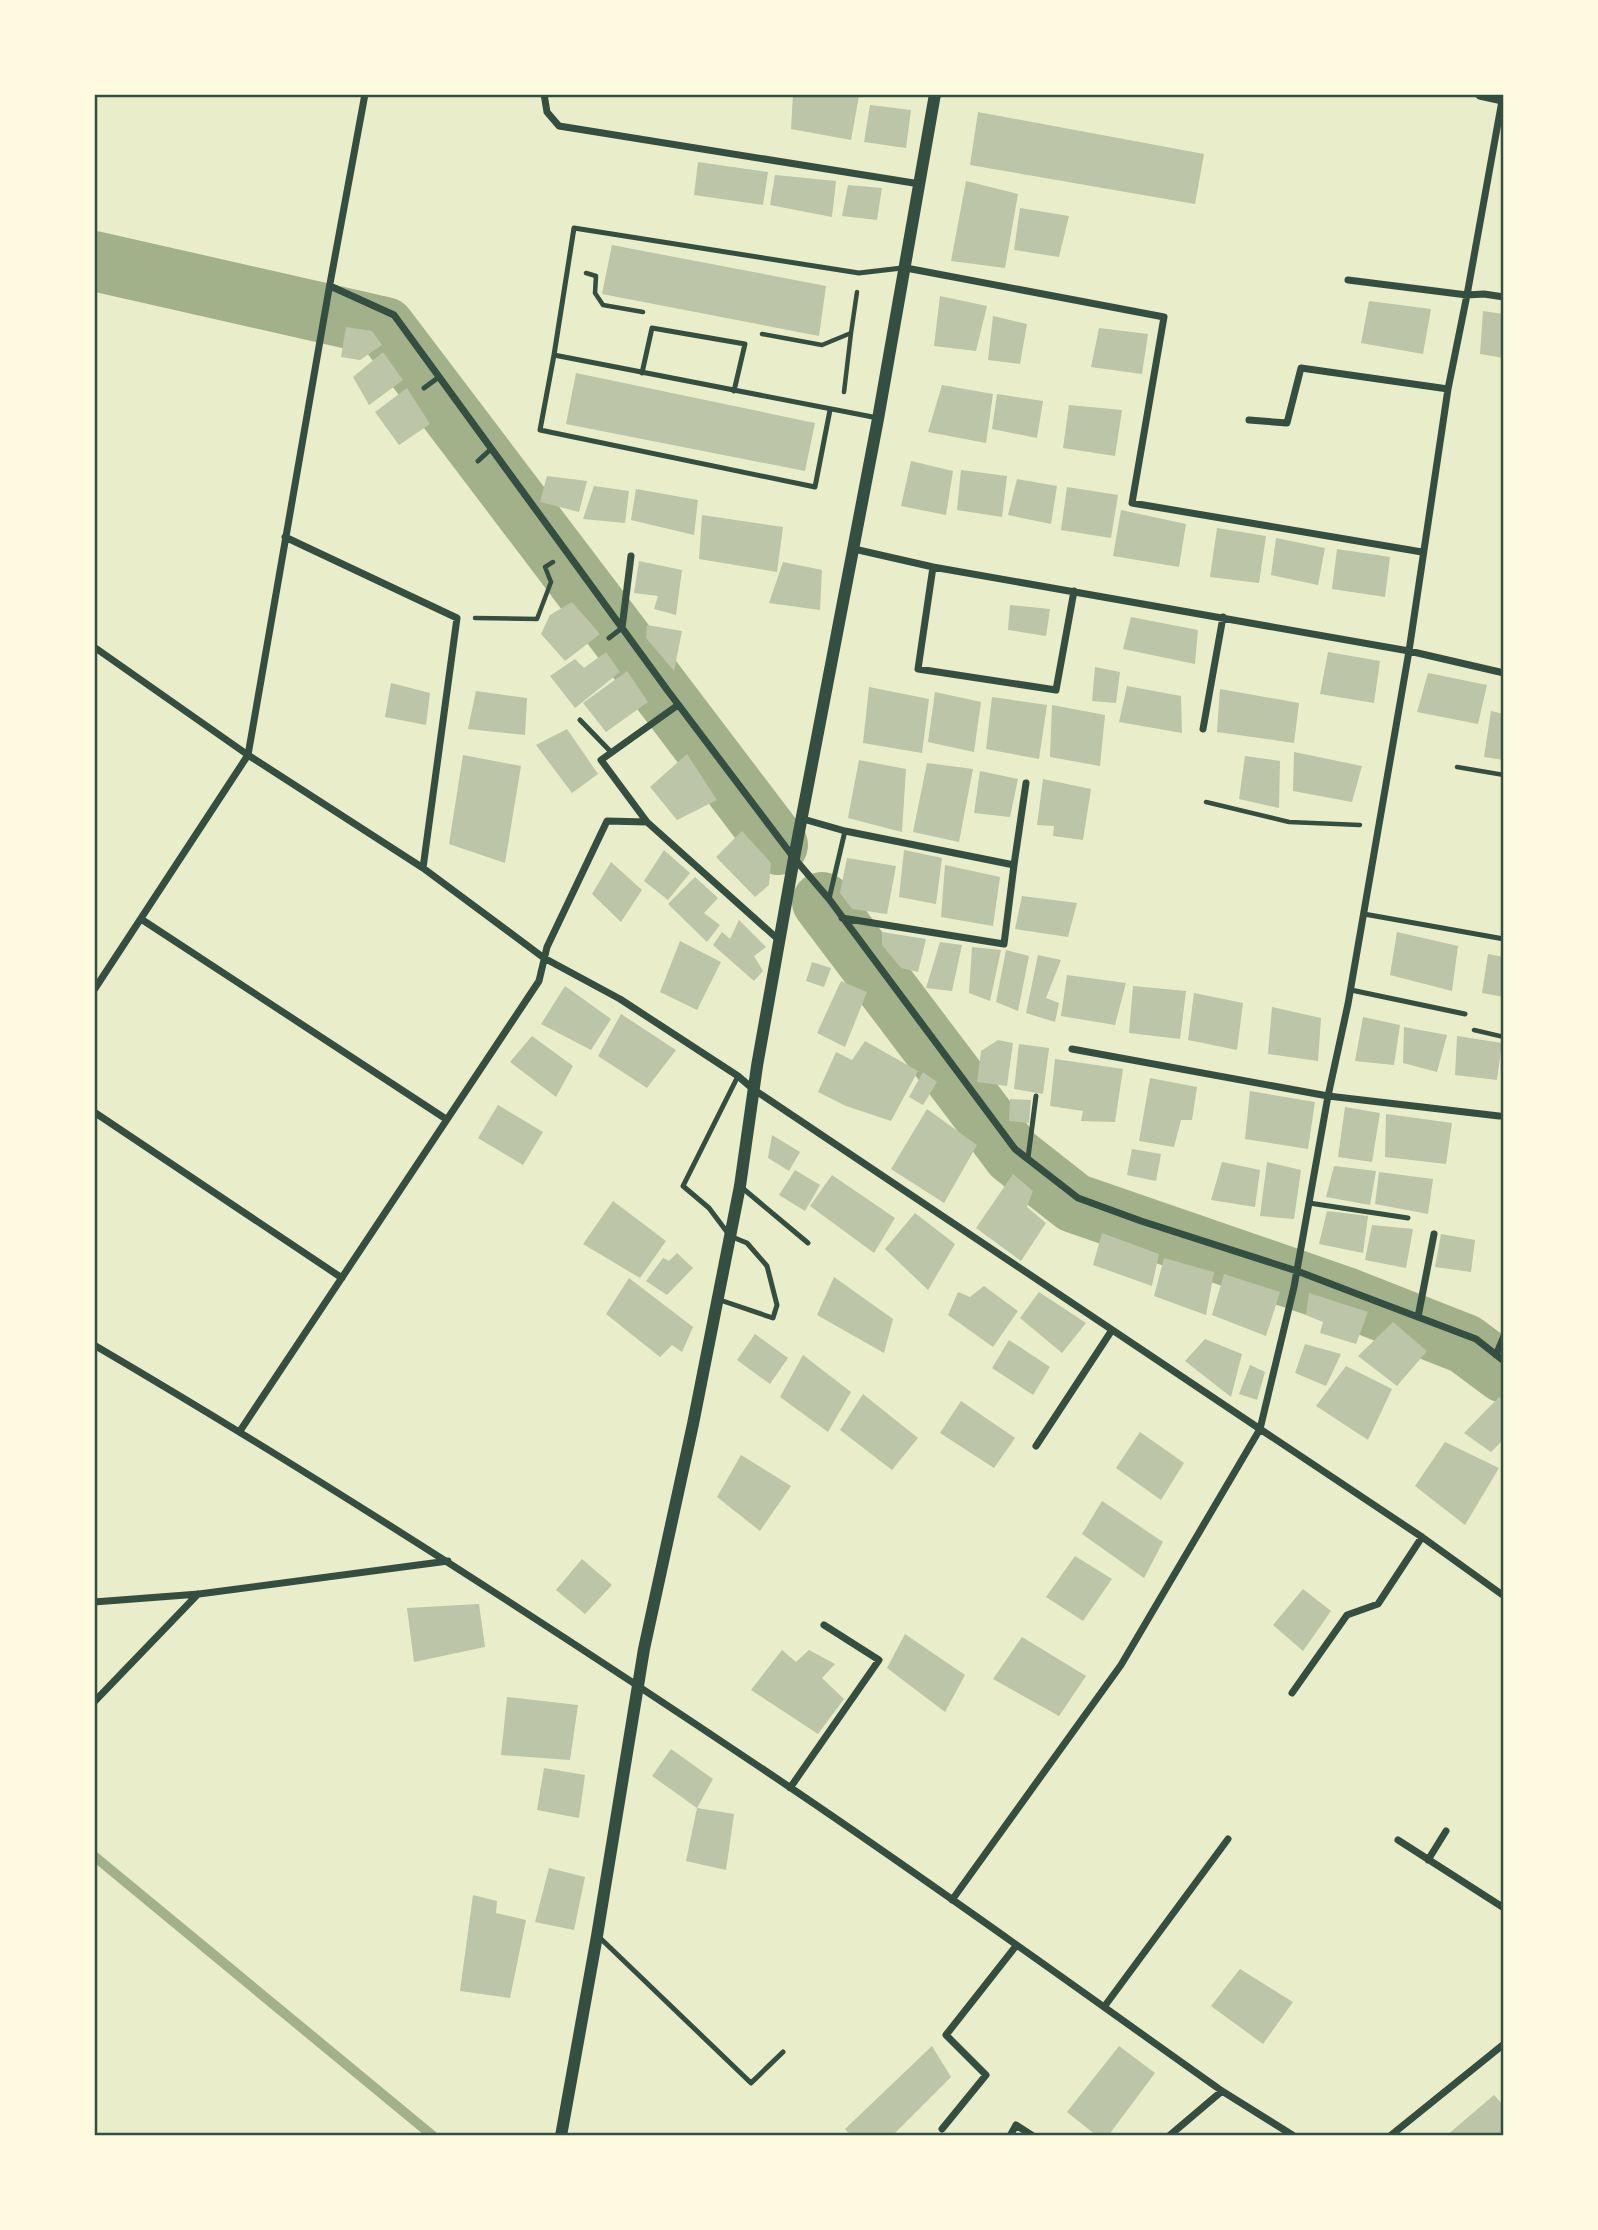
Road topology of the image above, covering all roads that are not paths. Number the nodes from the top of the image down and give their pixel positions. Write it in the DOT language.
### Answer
graph roads {
  1 [pos="365,94"];
  2 [pos="544,94"];
  3 [pos="935,94"];
  4 [pos="1480,94"];
  5 [pos="1503,97"];
  6 [pos="920,184"];
  7 [pos="906,268"];
  8 [pos="1348,279"];
  9 [pos="329,287"];
  10 [pos="1467,295"];
  11 [pos="1503,297"];
  12 [pos="554,355"];
  13 [pos="642,373"];
  14 [pos="438,378"];
  15 [pos="425,387"];
  16 [pos="1448,389"];
  17 [pos="734,391"];
  18 [pos="830,410"];
  19 [pos="878,419"];
  20 [pos="1249,419"];
  21 [pos="490,450"];
  22 [pos="479,460"];
  23 [pos="285,537"];
  24 [pos="854,549"];
  25 [pos="1422,552"];
  26 [pos="631,556"];
  27 [pos="933,567"];
  28 [pos="1074,591"];
  29 [pos="1223,617"];
  30 [pos="621,629"];
  31 [pos="610,637"];
  32 [pos="94,647"];
  33 [pos="1409,651"];
  34 [pos="1503,673"];
  35 [pos="678,705"];
  36 [pos="580,720"];
  37 [pos="1203,729"];
  38 [pos="612,752"];
  39 [pos="248,755"];
  40 [pos="1026,783"];
  41 [pos="803,819"];
  42 [pos="647,822"];
  43 [pos="845,831"];
  44 [pos="794,858"];
  45 [pos="1014,864"];
  46 [pos="423,868"];
  47 [pos="829,900"];
  48 [pos="1364,914"];
  49 [pos="842,918"];
  50 [pos="141,919"];
  51 [pos="1503,939"];
  52 [pos="780,941"];
  53 [pos="544,958"];
  54 [pos="94,990"];
  55 [pos="1351,990"];
  56 [pos="1465,1014"];
  57 [pos="1072,1049"];
  58 [pos="738,1076"];
  59 [pos="753,1089"];
  60 [pos="1037,1096"];
  61 [pos="1328,1096"];
  62 [pos="94,1112"];
  63 [pos="1499,1116"];
  64 [pos="446,1119"];
  65 [pos="1028,1158"];
  66 [pos="740,1186"];
  67 [pos="1309,1203"];
  68 [pos="1408,1218"];
  69 [pos="1434,1234"];
  70 [pos="730,1236"];
  71 [pos="808,1243"];
  72 [pos="1297,1272"];
  73 [pos="342,1278"];
  74 [pos="717,1299"];
  75 [pos="1418,1317"];
  76 [pos="1112,1330"];
  77 [pos="1503,1336"];
  78 [pos="94,1345"];
  79 [pos="1496,1355"];
  80 [pos="1503,1361"];
  81 [pos="1260,1429"];
  82 [pos="240,1431"];
  83 [pos="1036,1446"];
  84 [pos="1422,1537"];
  85 [pos="448,1561"];
  86 [pos="199,1594"];
  87 [pos="1503,1595"];
  88 [pos="94,1602"];
  89 [pos="824,1625"];
  90 [pos="639,1688"];
  91 [pos="1292,1693"];
  92 [pos="94,1702"];
  93 [pos="790,1787"];
  94 [pos="1446,1831"];
  95 [pos="1228,1839"];
  96 [pos="1398,1840"];
  97 [pos="1428,1860"];
  98 [pos="951,1900"];
  99 [pos="1503,1908"];
  100 [pos="597,1936"];
  101 [pos="1016,1946"];
  102 [pos="1104,2007"];
  103 [pos="1503,2044"];
  104 [pos="783,2052"];
  105 [pos="1222,2091"];
  106 [pos="942,2129"];
  107 [pos="561,2136"];
  108 [pos="1010,2136"];
  109 [pos="1033,2136"];
  110 [pos="1170,2136"];
  111 [pos="1294,2136"];
  112 [pos="1390,2136"];
  1 -- 9 [label="street"];
  2 -- 6 [label="street"];
  3 -- 6 [label="street"];
  4 -- 5 [label="street"];
  5 -- 10 [label="street"];
  6 -- 7 [label="street"];
  7 -- 12 [label="lane"];
  7 -- 19 [label="street"];
  7 -- 25 [label="street"];
  8 -- 10 [label="street"];
  9 -- 14 [label="street"];
  9 -- 23 [label="street"];
  10 -- 11 [label="street"];
  10 -- 16 [label="street"];
  12 -- 13 [label="lane"];
  12 -- 18 [label="lane"];
  13 -- 17 [label="lane"];
  13 -- 17 [label="lane"];
  14 -- 15 [label="lane"];
  14 -- 21 [label="street"];
  16 -- 20 [label="street"];
  16 -- 25 [label="street"];
  17 -- 18 [label="lane"];
  18 -- 19 [label="lane"];
  19 -- 24 [label="street"];
  21 -- 22 [label="lane"];
  21 -- 30 [label="street"];
  23 -- 39 [label="street"];
  23 -- 46 [label="street"];
  24 -- 27 [label="street"];
  24 -- 41 [label="street"];
  25 -- 33 [label="street"];
  26 -- 30 [label="street"];
  27 -- 28 [label="street"];
  27 -- 28 [label="street"];
  28 -- 29 [label="street"];
  29 -- 33 [label="street"];
  29 -- 37 [label="street"];
  30 -- 31 [label="lane"];
  30 -- 35 [label="street"];
  32 -- 39 [label="street"];
  33 -- 34 [label="street"];
  33 -- 48 [label="street"];
  35 -- 38 [label="street"];
  35 -- 44 [label="street"];
  36 -- 38 [label="lane"];
  38 -- 42 [label="street"];
  39 -- 46 [label="street"];
  39 -- 50 [label="street"];
  40 -- 45 [label="street"];
  41 -- 43 [label="street"];
  41 -- 44 [label="street"];
  42 -- 52 [label="street"];
  42 -- 53 [label="street"];
  43 -- 45 [label="street"];
  43 -- 47 [label="lane"];
  44 -- 47 [label="street"];
  44 -- 52 [label="street"];
  45 -- 49 [label="street"];
  46 -- 53 [label="street"];
  47 -- 49 [label="street"];
  48 -- 51 [label="lane"];
  48 -- 55 [label="street"];
  49 -- 65 [label="street"];
  50 -- 54 [label="street"];
  50 -- 64 [label="street"];
  52 -- 59 [label="street"];
  53 -- 58 [label="street"];
  53 -- 64 [label="street"];
  55 -- 56 [label="lane"];
  55 -- 61 [label="street"];
  57 -- 61 [label="street"];
  58 -- 59 [label="street"];
  58 -- 70 [label="lane"];
  59 -- 66 [label="street"];
  59 -- 76 [label="street"];
  60 -- 65 [label="lane"];
  61 -- 63 [label="street"];
  61 -- 67 [label="street"];
  62 -- 73 [label="street"];
  64 -- 73 [label="street"];
  65 -- 72 [label="street"];
  66 -- 70 [label="street"];
  66 -- 71 [label="lane"];
  67 -- 68 [label="lane"];
  67 -- 72 [label="street"];
  69 -- 75 [label="street"];
  70 -- 74 [label="street"];
  70 -- 74 [label="lane"];
  72 -- 75 [label="street"];
  72 -- 81 [label="street"];
  73 -- 82 [label="street"];
  74 -- 90 [label="street"];
  75 -- 79 [label="street"];
  76 -- 81 [label="street"];
  76 -- 83 [label="street"];
  77 -- 79 [label="street"];
  78 -- 82 [label="street"];
  79 -- 80 [label="street"];
  81 -- 84 [label="street"];
  81 -- 98 [label="street"];
  82 -- 85 [label="street"];
  84 -- 87 [label="street"];
  84 -- 91 [label="street"];
  85 -- 86 [label="street"];
  85 -- 90 [label="street"];
  86 -- 88 [label="street"];
  86 -- 92 [label="street"];
  89 -- 93 [label="street"];
  90 -- 93 [label="street"];
  90 -- 100 [label="street"];
  93 -- 98 [label="street"];
  94 -- 97 [label="street"];
  95 -- 102 [label="street"];
  96 -- 97 [label="street"];
  97 -- 99 [label="street"];
  98 -- 101 [label="street"];
  100 -- 104 [label="lane"];
  100 -- 107 [label="street"];
  101 -- 102 [label="street"];
  101 -- 106 [label="street"];
  102 -- 105 [label="street"];
  103 -- 112 [label="street"];
  105 -- 110 [label="street"];
  105 -- 111 [label="street"];
  108 -- 109 [label="street"];
}
